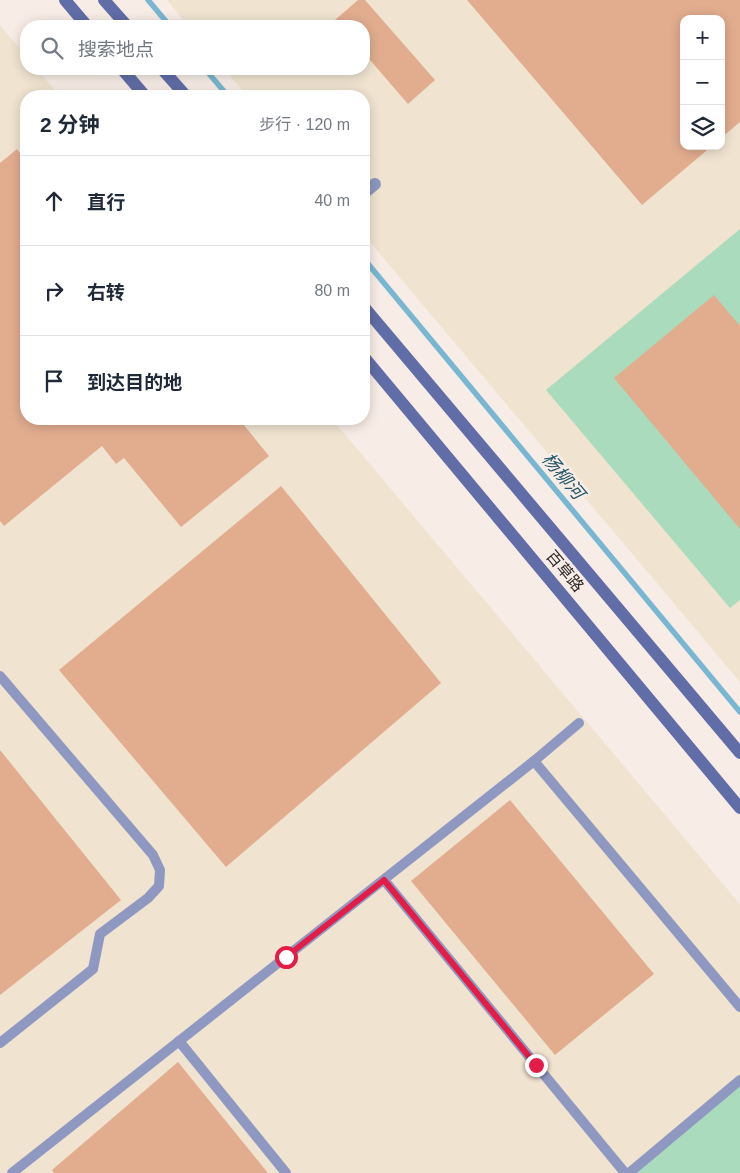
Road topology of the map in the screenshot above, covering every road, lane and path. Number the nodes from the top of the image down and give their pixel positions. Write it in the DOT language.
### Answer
graph roads {
  1 [pos="65,0"];
  2 [pos="104,0"];
  3 [pos="82,20"];
  4 [pos="122,20"];
  5 [pos="127,75"];
  6 [pos="167,75"];
  7 [pos="140,90"];
  8 [pos="181,90"];
  9 [pos="375,184"];
  10 [pos="370,188"];
  11 [pos="370,314"];
  12 [pos="370,364"];
  13 [pos="0,676"];
  14 [pos="579,723"];
  15 [pos="740,753"];
  16 [pos="534,761"];
  17 [pos="740,808"];
  18 [pos="384,880"];
  19 [pos="740,1007"];
  20 [pos="179,1041"];
  21 [pos="0,1043"];
  22 [pos="740,1080"];
  23 [pos="13,1173"];
  24 [pos="286,1173"];
  25 [pos="625,1173"];
  26 [pos="629,1173"];
  1 -- 3 [label="street"];
  2 -- 4 [label="street"];
  5 -- 7 [label="street"];
  6 -- 8 [label="street"];
  9 -- 10 [label="street"];
  11 -- 15 [label="street, 百草路"];
  12 -- 17 [label="street, 百草路"];
  13 -- 21 [label="lane"];
  14 -- 16 [label="lane"];
  16 -- 18 [label="lane"];
  16 -- 19 [label="lane"];
  18 -- 20 [label="lane"];
  18 -- 25 [label="lane"];
  20 -- 23 [label="lane"];
  20 -- 24 [label="lane"];
  22 -- 26 [label="lane"];
}
